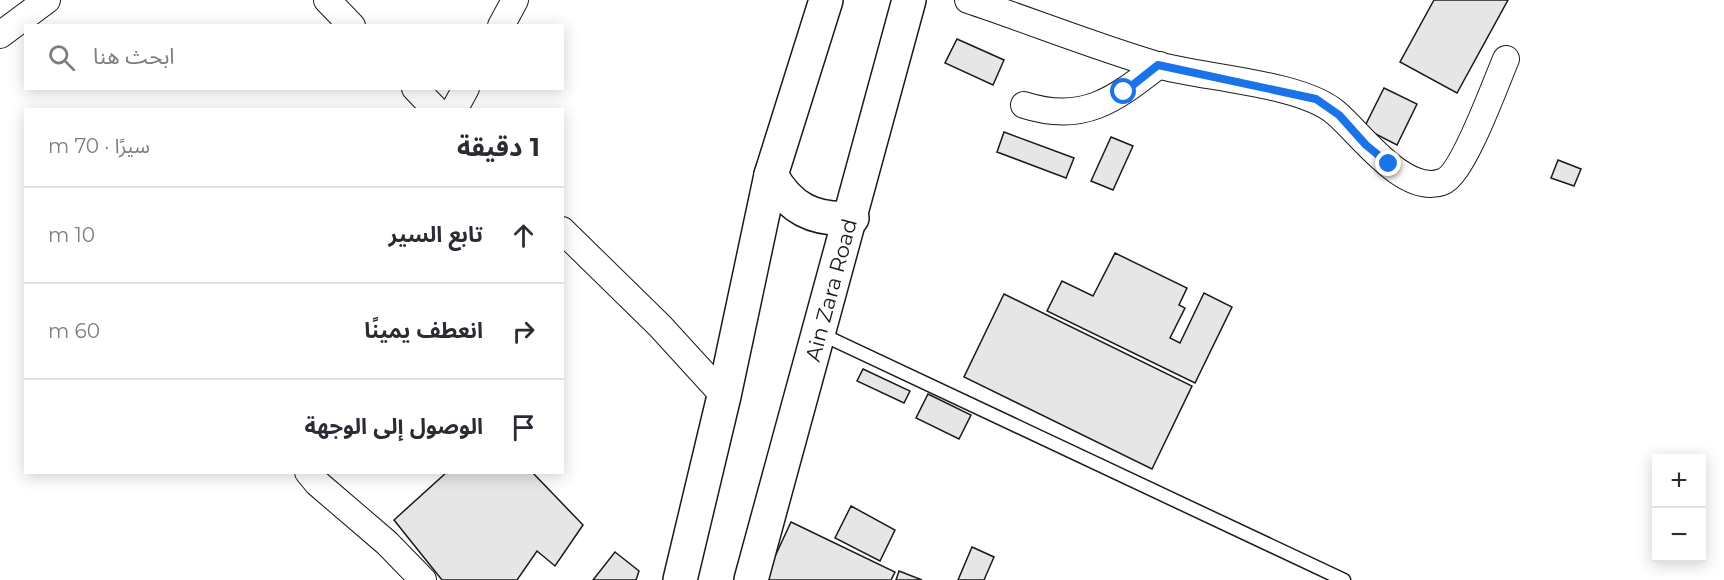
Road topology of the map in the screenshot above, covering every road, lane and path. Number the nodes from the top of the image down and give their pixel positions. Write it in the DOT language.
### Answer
graph roads {
  1 [pos="47,0"];
  2 [pos="327,0"];
  3 [pos="515,0"];
  4 [pos="826,0"];
  5 [pos="909,0"];
  6 [pos="968,0"];
  7 [pos="350,24"];
  8 [pos="502,24"];
  9 [pos="0,35"];
  10 [pos="1506,58"];
  11 [pos="1158,65"];
  12 [pos="417,90"];
  13 [pos="465,90"];
  14 [pos="1024,105"];
  15 [pos="434,108"];
  16 [pos="455,108"];
  17 [pos="771,174"];
  18 [pos="852,218"];
  19 [pos="564,232"];
  20 [pos="820,333"];
  21 [pos="724,396"];
  22 [pos="310,474"];
  23 [pos="423,580"];
  24 [pos="680,580"];
  25 [pos="751,580"];
  26 [pos="1344,580"];
  1 -- 9 [label="street"];
  2 -- 7 [label="street"];
  3 -- 8 [label="street"];
  4 -- 17 [label="main road"];
  5 -- 18 [label="main road, Ain Zara Road"];
  6 -- 11 [label="street"];
  10 -- 11 [label="street"];
  11 -- 14 [label="street"];
  12 -- 15 [label="street"];
  13 -- 16 [label="street"];
  17 -- 18 [label="main road"];
  17 -- 21 [label="main road"];
  18 -- 20 [label="main road, Ain Zara Road"];
  19 -- 21 [label="street"];
  20 -- 25 [label="main road, Ain Zara Road"];
  20 -- 26 [label="lane"];
  21 -- 24 [label="main road"];
  22 -- 23 [label="street"];
}
